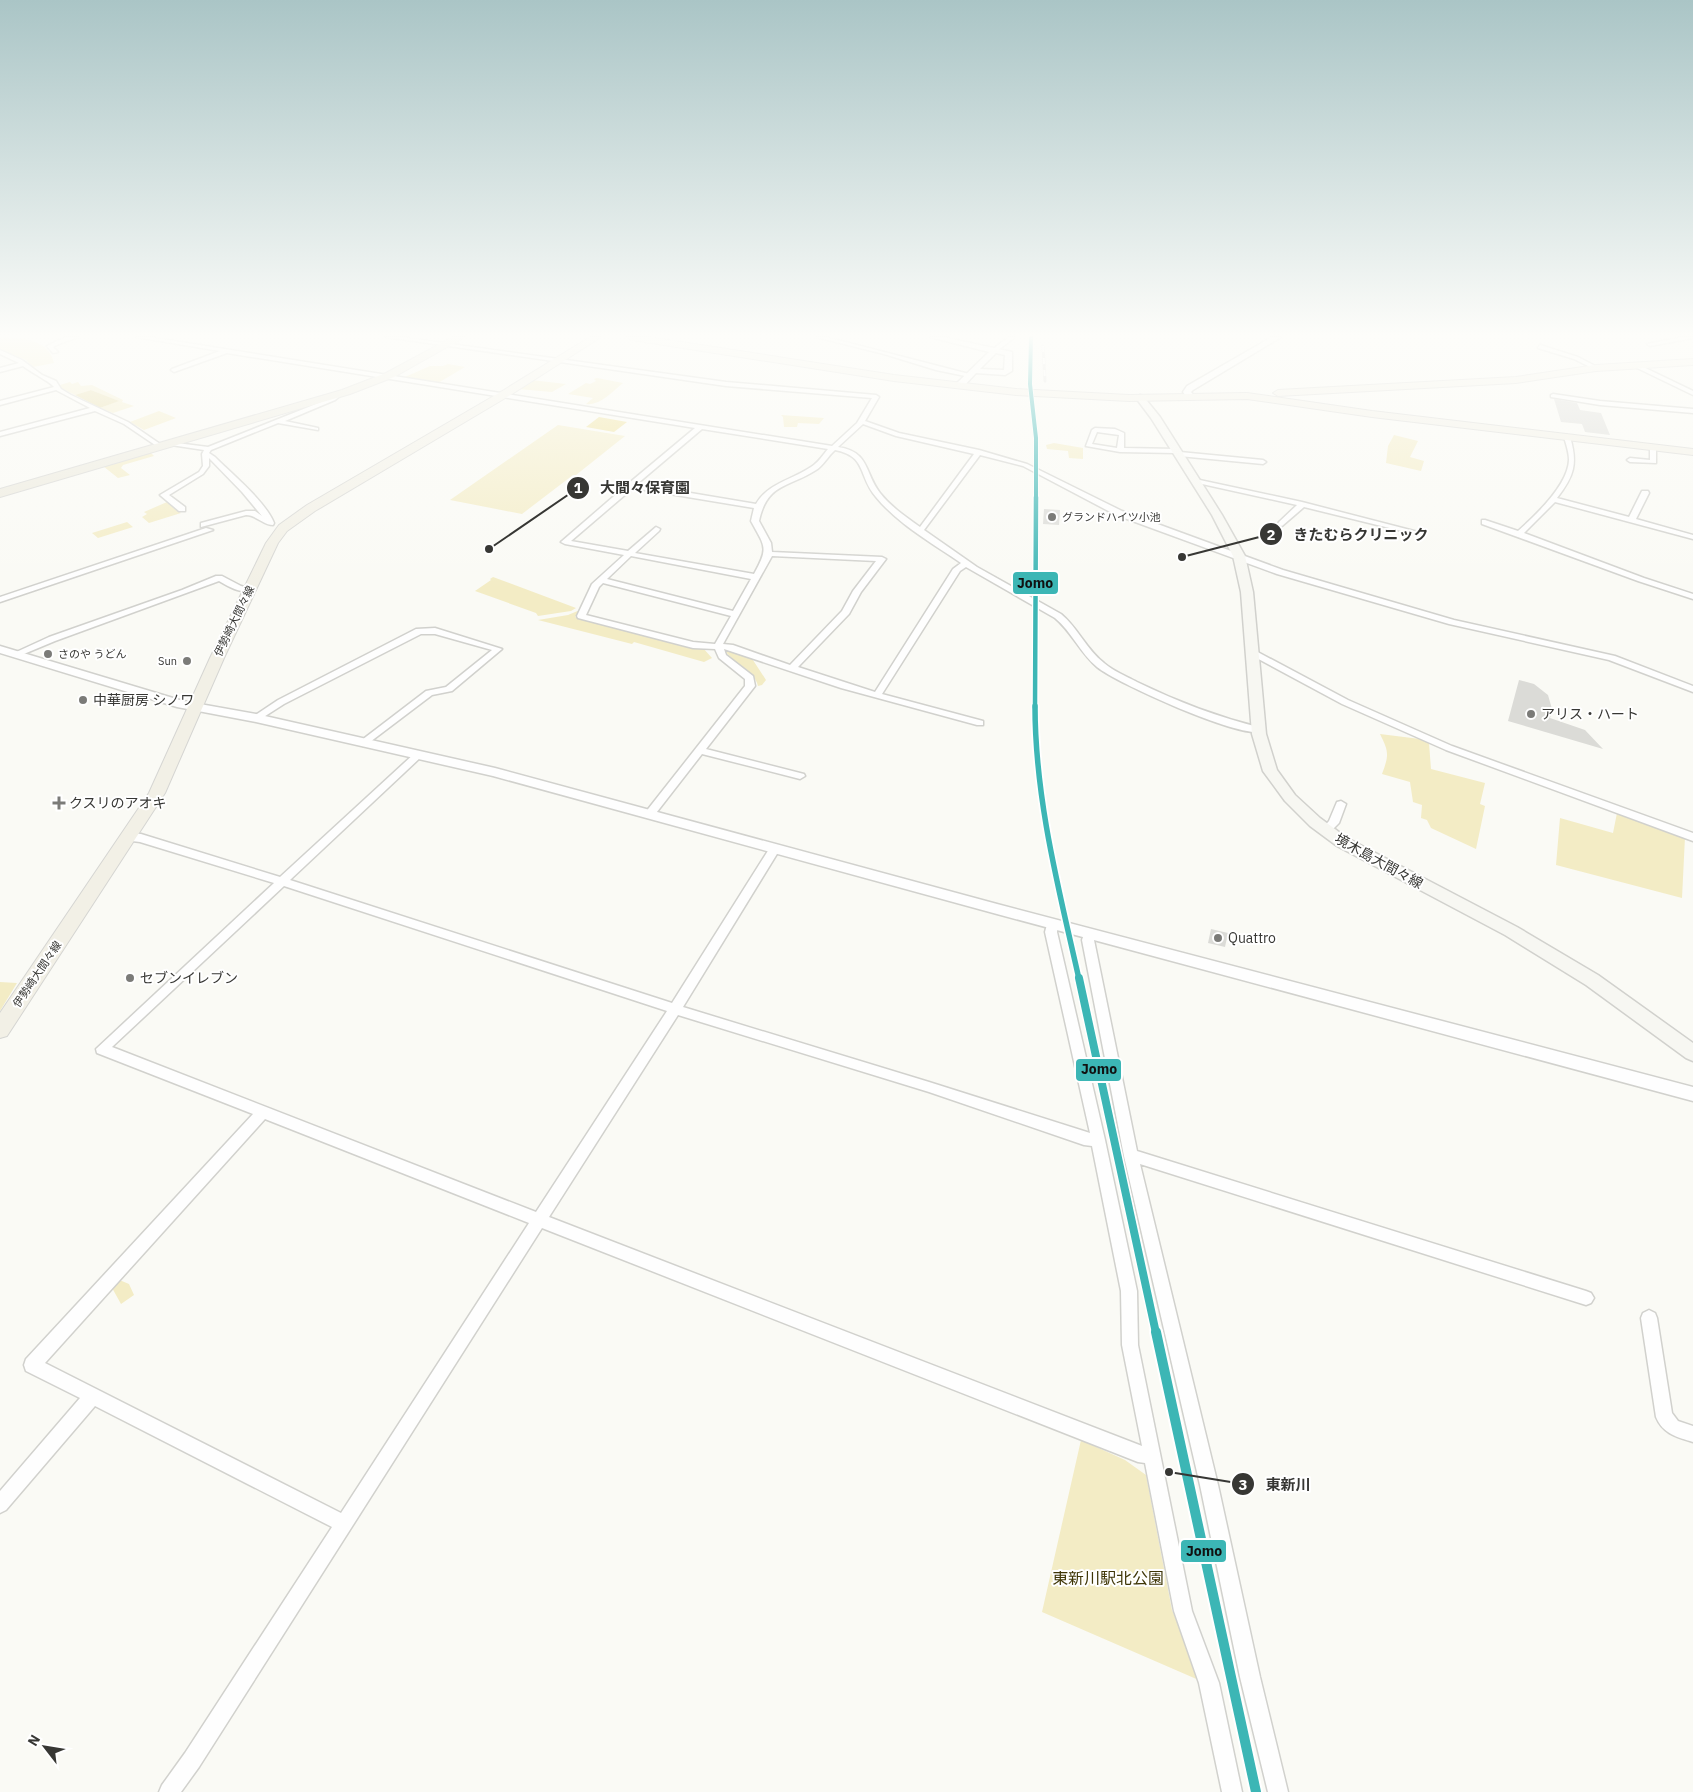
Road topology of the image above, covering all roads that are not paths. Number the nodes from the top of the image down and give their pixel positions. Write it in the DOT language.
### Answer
graph roads {
  1 [pos="50,421"];
  2 [pos="121,421"];
  3 [pos="248,421"];
  4 [pos="276,421"];
  5 [pos="459,421"];
  6 [pos="662,421"];
  7 [pos="1157,421"];
  8 [pos="1428,421"];
  9 [pos="862,422"];
  10 [pos="700,427"];
  11 [pos="316,430"];
  12 [pos="0,434"];
  13 [pos="1567,437"];
  14 [pos="165,445"];
  15 [pos="834,447"];
  16 [pos="1653,448"];
  17 [pos="1120,450"];
  18 [pos="207,452"];
  19 [pos="979,452"];
  20 [pos="1693,452"];
  21 [pos="1178,453"];
  22 [pos="1630,460"];
  23 [pos="1263,462"];
  24 [pos="1195,481"];
  25 [pos="630,485"];
  26 [pos="0,493"];
  27 [pos="1645,493"];
  28 [pos="1553,499"];
  29 [pos="1302,504"];
  30 [pos="758,507"];
  31 [pos="182,509"];
  32 [pos="1632,519"];
  33 [pos="1486,522"];
  34 [pos="1282,524"];
  35 [pos="277,526"];
  36 [pos="656,528"];
  37 [pos="919,530"];
  38 [pos="1414,532"];
  39 [pos="1519,534"];
  40 [pos="1693,538"];
  41 [pos="628,554"];
  42 [pos="769,554"];
  43 [pos="1240,556"];
  44 [pos="966,564"];
  45 [pos="756,577"];
  46 [pos="601,580"];
  47 [pos="249,589"];
  48 [pos="1693,597"];
  49 [pos="0,600"];
  50 [pos="734,614"];
  51 [pos="718,646"];
  52 [pos="0,649"];
  53 [pos="1252,652"];
  54 [pos="16,654"];
  55 [pos="792,668"];
  56 [pos="1693,689"];
  57 [pos="877,695"];
  58 [pos="194,707"];
  59 [pos="256,718"];
  60 [pos="980,723"];
  61 [pos="1259,730"];
  62 [pos="363,743"];
  63 [pos="700,752"];
  64 [pos="418,755"];
  65 [pos="800,776"];
  66 [pos="1341,804"];
  67 [pos="649,815"];
  68 [pos="1326,830"];
  69 [pos="1693,837"];
  70 [pos="128,838"];
  71 [pos="775,849"];
  72 [pos="284,882"];
  73 [pos="1052,924"];
  74 [pos="1089,934"];
  75 [pos="675,1009"];
  76 [pos="0,1030"];
  77 [pos="1693,1053"];
  78 [pos="1693,1094"];
  79 [pos="262,1113"];
  80 [pos="1098,1140"];
  81 [pos="1131,1156"];
  82 [pos="540,1219"];
  83 [pos="1586,1298"];
  84 [pos="1649,1318"];
  85 [pos="92,1396"];
  86 [pos="1693,1434"];
  87 [pos="1152,1455"];
  88 [pos="0,1504"];
  89 [pos="345,1524"];
  90 [pos="169,1792"];
  91 [pos="1232,1792"];
  92 [pos="1278,1792"];
  1 -- 12 [label="street"];
  2 -- 14 [label="street"];
  3 -- 14 [label="highway"];
  4 -- 11 [label="street"];
  4 -- 18 [label="street"];
  5 -- 35 [label="main road, 伊勢崎大間々線"];
  6 -- 10 [label="street"];
  7 -- 21 [label="main road, 境木島大間々線"];
  8 -- 13 [label="main road"];
  9 -- 15 [label="street"];
  9 -- 19 [label="street"];
  10 -- 15 [label="street"];
  10 -- 25 [label="street"];
  13 -- 16 [label="main road"];
  13 -- 28 [label="street"];
  14 -- 18 [label="street"];
  14 -- 26 [label="highway"];
  15 -- 30 [label="street"];
  15 -- 37 [label="street"];
  16 -- 20 [label="main road"];
  16 -- 22 [label="street"];
  17 -- 17 [label="street"];
  17 -- 21 [label="street"];
  18 -- 31 [label="street"];
  18 -- 35 [label="street"];
  19 -- 37 [label="street"];
  19 -- 43 [label="street"];
  21 -- 23 [label="street"];
  21 -- 24 [label="main road, 境木島大間々線"];
  24 -- 29 [label="street"];
  24 -- 43 [label="main road, 境木島大間々線"];
  25 -- 30 [label="street"];
  25 -- 41 [label="street"];
  27 -- 32 [label="street"];
  28 -- 32 [label="street"];
  28 -- 39 [label="street"];
  29 -- 34 [label="street"];
  29 -- 38 [label="street"];
  30 -- 42 [label="street"];
  32 -- 40 [label="street"];
  33 -- 39 [label="street"];
  35 -- 47 [label="main road, 伊勢崎大間々線"];
  35 -- 49 [label="street"];
  36 -- 41 [label="street"];
  37 -- 44 [label="street"];
  39 -- 48 [label="street"];
  41 -- 45 [label="street"];
  41 -- 46 [label="street"];
  42 -- 45 [label="street"];
  42 -- 55 [label="street"];
  43 -- 53 [label="main road, 境木島大間々線"];
  43 -- 56 [label="street"];
  44 -- 57 [label="street"];
  44 -- 61 [label="street"];
  45 -- 50 [label="street"];
  46 -- 50 [label="street"];
  46 -- 51 [label="street"];
  47 -- 54 [label="street"];
  47 -- 58 [label="main road, 伊勢崎大間々線"];
  50 -- 51 [label="street"];
  51 -- 55 [label="street"];
  51 -- 63 [label="street"];
  52 -- 54 [label="street"];
  53 -- 61 [label="main road, 境木島大間々線"];
  53 -- 69 [label="street"];
  54 -- 58 [label="street"];
  55 -- 57 [label="street"];
  57 -- 60 [label="street"];
  58 -- 59 [label="street"];
  58 -- 70 [label="main road, 伊勢崎大間々線"];
  59 -- 62 [label="street"];
  59 -- 62 [label="street"];
  61 -- 68 [label="main road, 境木島大間々線"];
  62 -- 64 [label="street"];
  63 -- 65 [label="street"];
  63 -- 67 [label="street"];
  64 -- 67 [label="street"];
  64 -- 72 [label="street"];
  66 -- 68 [label="street"];
  67 -- 71 [label="street"];
  68 -- 77 [label="main road, 境木島大間々線"];
  70 -- 72 [label="street"];
  70 -- 76 [label="main road, 伊勢崎大間々線"];
  71 -- 73 [label="street"];
  71 -- 75 [label="street"];
  72 -- 75 [label="street"];
  72 -- 79 [label="street"];
  73 -- 74 [label="street"];
  73 -- 80 [label="street"];
  74 -- 78 [label="street"];
  74 -- 81 [label="street"];
  75 -- 80 [label="street"];
  75 -- 82 [label="street"];
  79 -- 82 [label="street"];
  79 -- 85 [label="street"];
  80 -- 87 [label="street"];
  81 -- 83 [label="street"];
  81 -- 92 [label="street"];
  82 -- 87 [label="street"];
  82 -- 89 [label="street"];
  84 -- 86 [label="street"];
  85 -- 88 [label="street"];
  85 -- 89 [label="street"];
  87 -- 91 [label="street"];
  89 -- 90 [label="street"];
}
